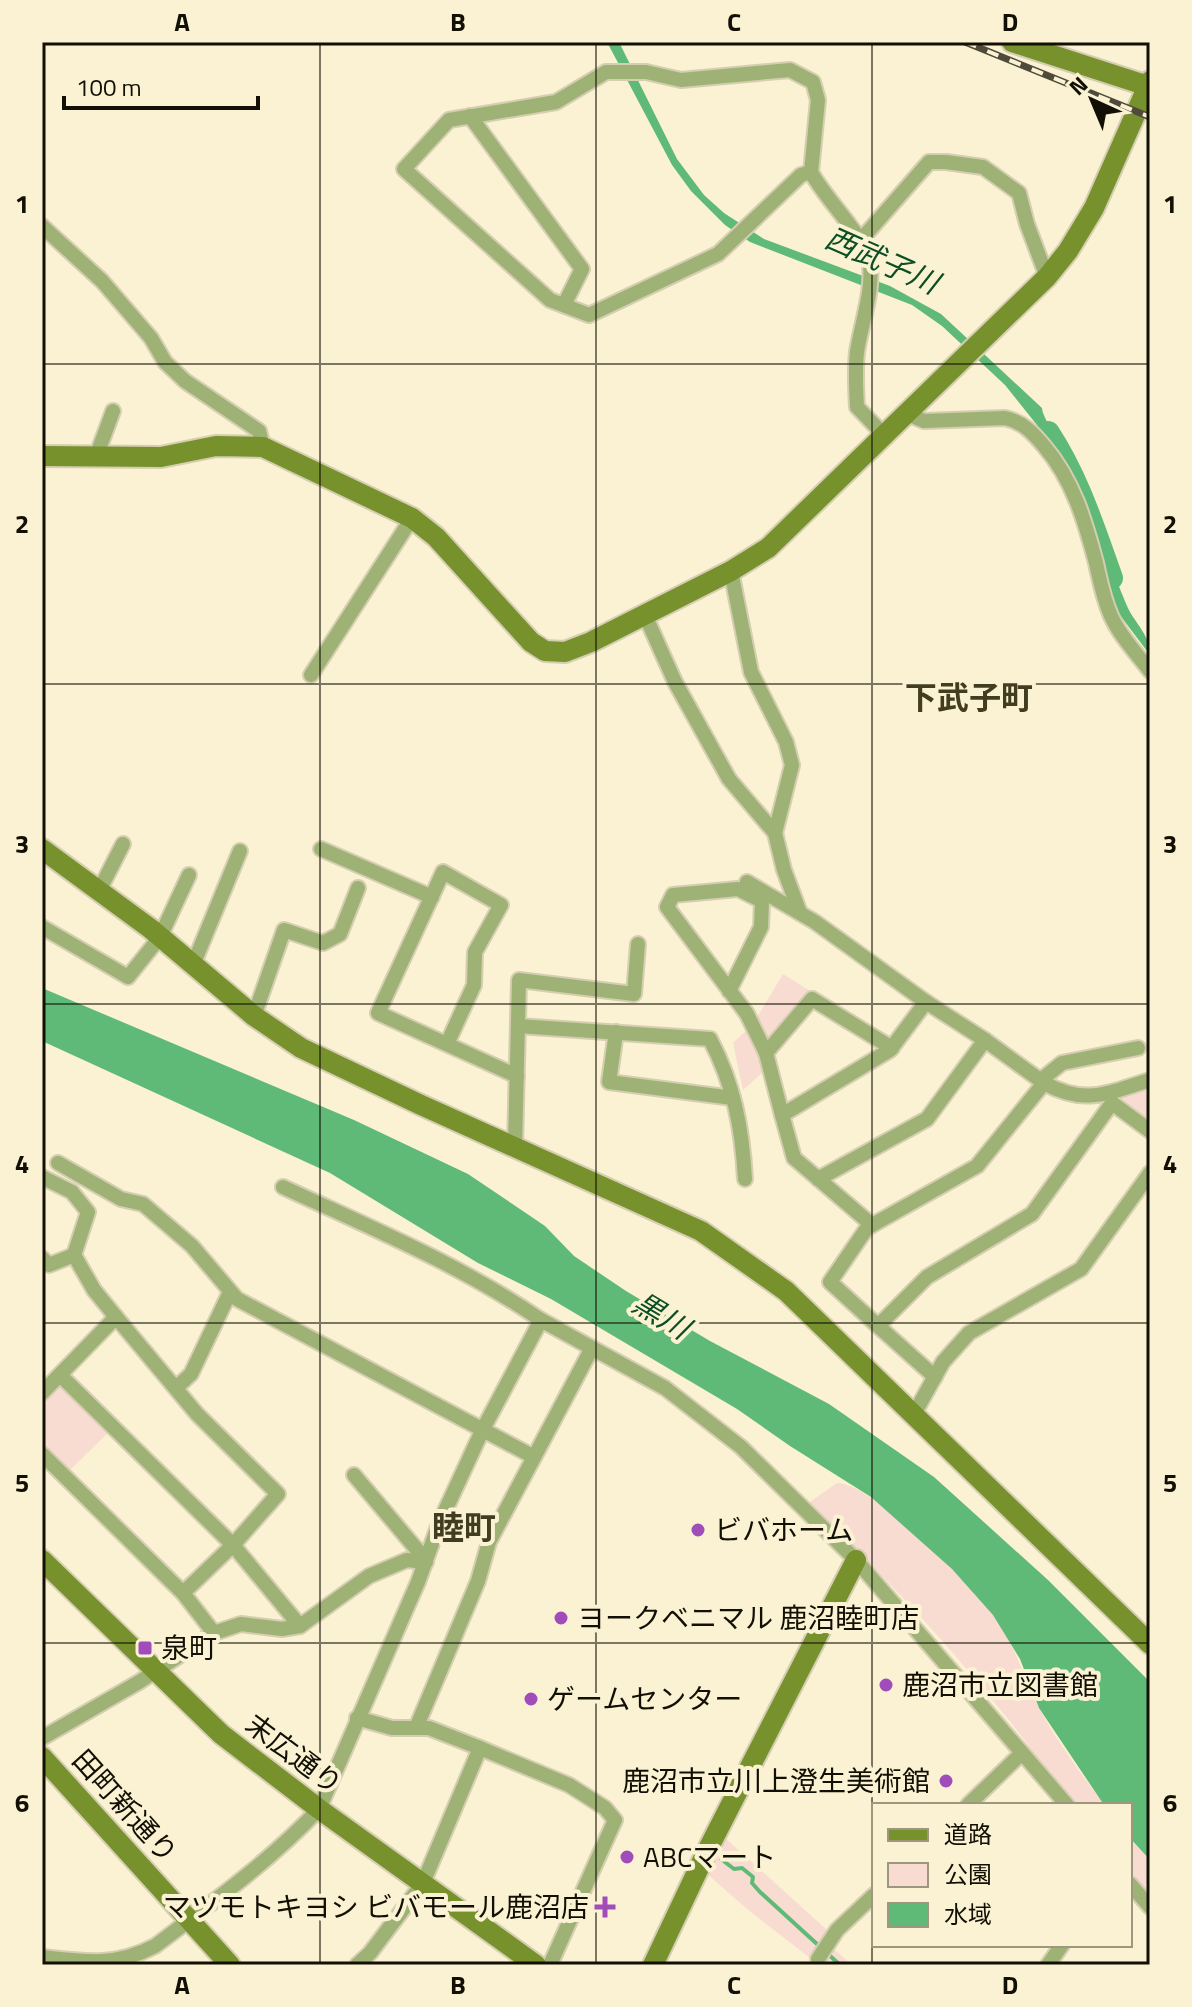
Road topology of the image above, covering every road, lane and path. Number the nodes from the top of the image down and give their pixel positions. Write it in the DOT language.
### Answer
graph roads {
  1 [pos="1012,42"];
  2 [pos="1149,84"];
  3 [pos="470,116"];
  4 [pos="811,172"];
  5 [pos="42,226"];
  6 [pos="860,241"];
  7 [pos="1047,277"];
  8 [pos="564,305"];
  9 [pos="113,411"];
  10 [pos="908,414"];
  11 [pos="885,436"];
  12 [pos="263,447"];
  13 [pos="42,456"];
  14 [pos="96,457"];
  15 [pos="412,518"];
  16 [pos="731,571"];
  17 [pos="645,615"];
  18 [pos="1150,671"];
  19 [pos="311,675"];
  20 [pos="775,833"];
  21 [pos="123,844"];
  22 [pos="42,849"];
  23 [pos="321,849"];
  24 [pos="240,851"];
  25 [pos="189,875"];
  26 [pos="747,882"];
  27 [pos="358,888"];
  28 [pos="99,891"];
  29 [pos="432,897"];
  30 [pos="800,913"];
  31 [pos="42,927"];
  32 [pos="160,937"];
  33 [pos="638,944"];
  34 [pos="193,965"];
  35 [pos="729,991"];
  36 [pos="926,1002"];
  37 [pos="254,1016"];
  38 [pos="518,1026"];
  39 [pos="616,1032"];
  40 [pos="985,1040"];
  41 [pos="447,1044"];
  42 [pos="892,1048"];
  43 [pos="1138,1048"];
  44 [pos="766,1053"];
  45 [pos="517,1076"];
  46 [pos="1150,1080"];
  47 [pos="1042,1082"];
  48 [pos="733,1098"];
  49 [pos="782,1115"];
  50 [pos="1150,1131"];
  51 [pos="515,1146"];
  52 [pos="58,1163"];
  53 [pos="1150,1173"];
  54 [pos="42,1177"];
  55 [pos="745,1179"];
  56 [pos="818,1179"];
  57 [pos="283,1187"];
  58 [pos="872,1225"];
  59 [pos="74,1255"];
  60 [pos="42,1258"];
  61 [pos="230,1292"];
  62 [pos="116,1317"];
  63 [pos="541,1320"];
  64 [pos="878,1326"];
  65 [pos="592,1348"];
  66 [pos="60,1375"];
  67 [pos="935,1377"];
  68 [pos="176,1388"];
  69 [pos="42,1393"];
  70 [pos="913,1416"];
  71 [pos="482,1431"];
  72 [pos="42,1454"];
  73 [pos="534,1457"];
  74 [pos="354,1475"];
  75 [pos="233,1545"];
  76 [pos="42,1560"];
  77 [pos="856,1560"];
  78 [pos="422,1561"];
  79 [pos="183,1593"];
  80 [pos="300,1626"];
  81 [pos="214,1633"];
  82 [pos="1150,1644"];
  83 [pos="154,1671"];
  84 [pos="357,1718"];
  85 [pos="416,1728"];
  86 [pos="42,1738"];
  87 [pos="480,1748"];
  88 [pos="1022,1753"];
  89 [pos="42,1757"];
  90 [pos="970,1803"];
  91 [pos="1065,1803"];
  92 [pos="319,1809"];
  93 [pos="423,1883"];
  94 [pos="1132,1886"];
  95 [pos="872,1897"];
  96 [pos="1150,1907"];
  97 [pos="190,1920"];
  98 [pos="1061,1947"];
  99 [pos="42,1957"];
  100 [pos="818,1959"];
  101 [pos="230,1965"];
  102 [pos="357,1965"];
  103 [pos="536,1965"];
  104 [pos="550,1965"];
  105 [pos="653,1965"];
  106 [pos="1048,1965"];
  1 -- 2 [label="street"];
  2 -- 7 [label="street"];
  3 -- 4 [label="street"];
  3 -- 8 [label="street"];
  3 -- 8 [label="street"];
  4 -- 6 [label="street"];
  4 -- 8 [label="street"];
  5 -- 12 [label="street"];
  6 -- 7 [label="street"];
  6 -- 11 [label="street"];
  7 -- 10 [label="street"];
  9 -- 14 [label="street"];
  10 -- 11 [label="street"];
  10 -- 18 [label="street"];
  11 -- 16 [label="street"];
  12 -- 14 [label="street"];
  12 -- 15 [label="street"];
  13 -- 14 [label="street"];
  15 -- 17 [label="street"];
  15 -- 19 [label="street"];
  16 -- 17 [label="street"];
  16 -- 20 [label="street"];
  17 -- 20 [label="street"];
  20 -- 30 [label="street"];
  21 -- 28 [label="street"];
  22 -- 28 [label="street"];
  23 -- 29 [label="street"];
  24 -- 34 [label="street"];
  25 -- 32 [label="street"];
  26 -- 30 [label="street"];
  27 -- 37 [label="street"];
  28 -- 32 [label="street"];
  29 -- 41 [label="street"];
  29 -- 41 [label="street"];
  30 -- 36 [label="street"];
  31 -- 32 [label="street"];
  32 -- 34 [label="street"];
  33 -- 38 [label="street"];
  34 -- 37 [label="street"];
  35 -- 35 [label="street"];
  35 -- 44 [label="street"];
  36 -- 40 [label="street"];
  36 -- 42 [label="street"];
  37 -- 51 [label="street"];
  38 -- 39 [label="street"];
  38 -- 45 [label="street"];
  39 -- 48 [label="street"];
  39 -- 48 [label="street"];
  40 -- 47 [label="street"];
  40 -- 56 [label="street"];
  41 -- 45 [label="street"];
  42 -- 44 [label="street"];
  42 -- 49 [label="street"];
  43 -- 47 [label="street"];
  44 -- 49 [label="street"];
  45 -- 51 [label="street"];
  46 -- 47 [label="street"];
  47 -- 58 [label="street"];
  48 -- 55 [label="street"];
  49 -- 56 [label="street"];
  50 -- 64 [label="street"];
  51 -- 70 [label="street"];
  52 -- 61 [label="street"];
  53 -- 67 [label="street"];
  54 -- 59 [label="street"];
  56 -- 58 [label="street"];
  57 -- 63 [label="street"];
  58 -- 64 [label="street"];
  59 -- 60 [label="street"];
  59 -- 62 [label="street"];
  61 -- 68 [label="street"];
  61 -- 71 [label="street"];
  62 -- 66 [label="street"];
  62 -- 68 [label="street"];
  63 -- 65 [label="street"];
  63 -- 71 [label="street"];
  64 -- 67 [label="street"];
  65 -- 73 [label="street"];
  65 -- 77 [label="street"];
  66 -- 69 [label="street"];
  66 -- 75 [label="street"];
  67 -- 70 [label="street"];
  68 -- 75 [label="street"];
  70 -- 82 [label="street"];
  71 -- 73 [label="street"];
  71 -- 78 [label="street"];
  72 -- 79 [label="street"];
  73 -- 85 [label="street"];
  74 -- 78 [label="street"];
  75 -- 79 [label="street"];
  75 -- 80 [label="street"];
  76 -- 83 [label="street, 末広通り"];
  77 -- 88 [label="street"];
  77 -- 105 [label="street"];
  78 -- 80 [label="street"];
  78 -- 84 [label="street"];
  79 -- 81 [label="street"];
  80 -- 81 [label="street"];
  81 -- 83 [label="street"];
  83 -- 86 [label="street"];
  83 -- 92 [label="street, 末広通り"];
  84 -- 85 [label="street"];
  84 -- 92 [label="street"];
  85 -- 87 [label="street"];
  87 -- 93 [label="street"];
  87 -- 104 [label="street"];
  88 -- 90 [label="street"];
  88 -- 91 [label="street"];
  89 -- 97 [label="street, 田町新通り"];
  92 -- 93 [label="street, 末広通り"];
  92 -- 97 [label="street"];
  93 -- 102 [label="street"];
  93 -- 103 [label="street, 末広通り"];
  94 -- 96 [label="street"];
  95 -- 100 [label="street"];
  97 -- 99 [label="street"];
  97 -- 101 [label="street, 田町新通り"];
  98 -- 106 [label="street"];
}
